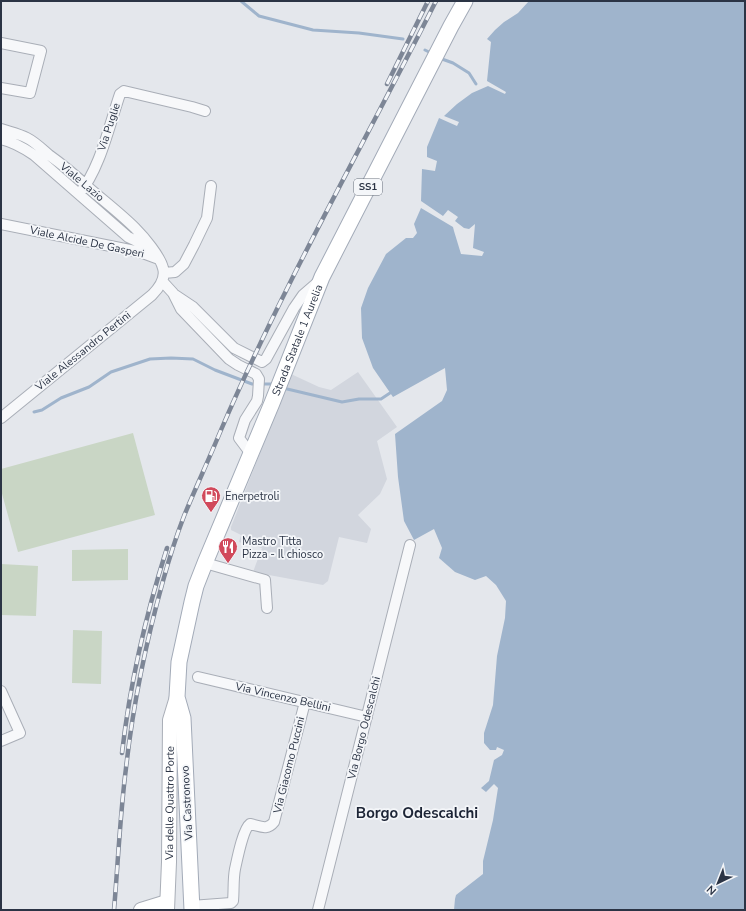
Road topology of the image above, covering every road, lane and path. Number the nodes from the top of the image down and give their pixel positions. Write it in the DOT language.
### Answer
graph roads {
  1 [pos="465,1"];
  2 [pos="1,43"];
  3 [pos="1,88"];
  4 [pos="205,111"];
  5 [pos="1,129"];
  6 [pos="1,139"];
  7 [pos="86,185"];
  8 [pos="211,186"];
  9 [pos="79,194"];
  10 [pos="1,224"];
  11 [pos="152,249"];
  12 [pos="159,259"];
  13 [pos="163,277"];
  14 [pos="322,278"];
  15 [pos="173,293"];
  16 [pos="1,418"];
  17 [pos="251,454"];
  18 [pos="410,545"];
  19 [pos="205,563"];
  20 [pos="267,608"];
  21 [pos="198,677"];
  22 [pos="1,691"];
  23 [pos="177,697"];
  24 [pos="305,702"];
  25 [pos="367,717"];
  26 [pos="1,741"];
  27 [pos="167,906"];
  28 [pos="192,908"];
  29 [pos="141,910"];
  30 [pos="318,910"];
  1 -- 14 [label="main road, Strada Statale 1 Aurelia / SS1"];
  2 -- 3 [label="street"];
  4 -- 7 [label="street, Via Puglie"];
  5 -- 7 [label="street, Viale Lazio"];
  6 -- 9 [label="street, Viale Lazio"];
  7 -- 9 [label="street, Via Puglie"];
  7 -- 11 [label="street, Viale Lazio"];
  8 -- 13 [label="street"];
  9 -- 11 [label="street, Viale Lazio"];
  10 -- 12 [label="street, Viale Alcide De Gasperi"];
  11 -- 12 [label="street, Viale Lazio"];
  12 -- 13 [label="street, Viale Alcide De Gasperi"];
  13 -- 15 [label="street, Viale Alcide De Gasperi"];
  13 -- 16 [label="street, Viale Alessandro Pertini"];
  14 -- 15 [label="street, Viale Alcide De Gasperi"];
  14 -- 17 [label="main road, Strada Statale 1 Aurelia / SS1"];
  15 -- 17 [label="street, Viale Alcide De Gasperi"];
  17 -- 19 [label="main road, Strada Statale 1 Aurelia / SS1"];
  18 -- 25 [label="street, Via Borgo Odescalchi"];
  19 -- 20 [label="street"];
  19 -- 23 [label="main road, Strada Statale 1 Aurelia / SS1"];
  21 -- 24 [label="street, Via Vincenzo Bellini"];
  22 -- 26 [label="street"];
  23 -- 27 [label="main road, Via delle Quattro Porte"];
  23 -- 28 [label="main road, Via Castronovo"];
  24 -- 25 [label="street, Via Vincenzo Bellini"];
  24 -- 28 [label="street, Via Giacomo Puccini"];
  25 -- 30 [label="street, Via Borgo Odescalchi"];
  27 -- 29 [label="main road"];
}
